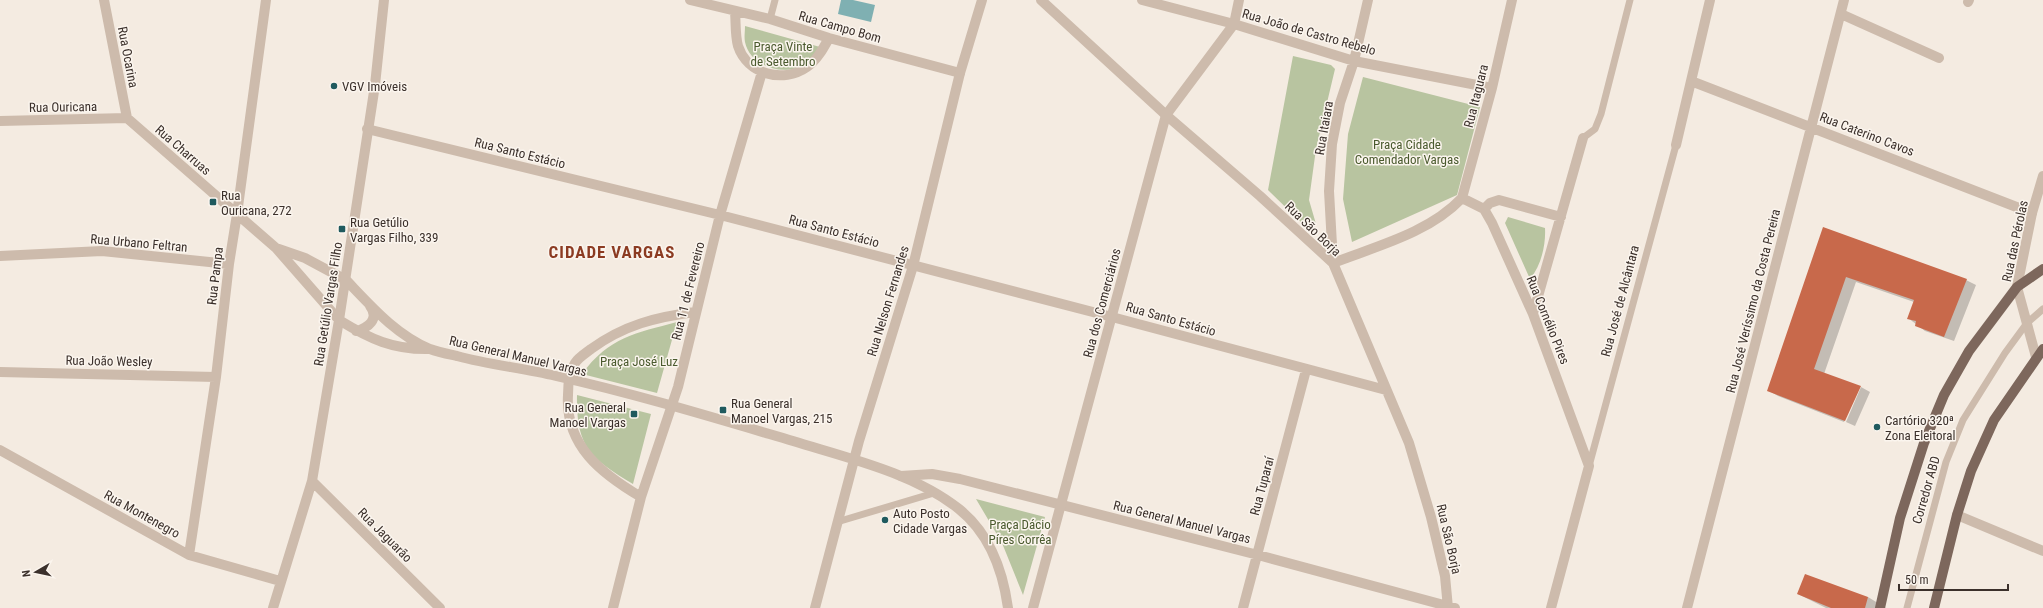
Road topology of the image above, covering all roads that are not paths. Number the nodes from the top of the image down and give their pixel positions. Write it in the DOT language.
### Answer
graph roads {
  1 [pos="104,0"];
  2 [pos="266,0"];
  3 [pos="384,0"];
  4 [pos="690,0"];
  5 [pos="775,0"];
  6 [pos="982,0"];
  7 [pos="1041,0"];
  8 [pos="1142,0"];
  9 [pos="1239,0"];
  10 [pos="1368,0"];
  11 [pos="1512,0"];
  12 [pos="1630,0"];
  13 [pos="1710,0"];
  14 [pos="1844,0"];
  15 [pos="735,12"];
  16 [pos="1841,14"];
  17 [pos="770,19"];
  18 [pos="1234,24"];
  19 [pos="829,38"];
  20 [pos="1939,58"];
  21 [pos="1354,61"];
  22 [pos="762,72"];
  23 [pos="960,73"];
  24 [pos="1691,81"];
  25 [pos="1492,88"];
  26 [pos="1166,115"];
  27 [pos="127,118"];
  28 [pos="0,121"];
  29 [pos="1811,126"];
  30 [pos="367,130"];
  31 [pos="1583,138"];
  32 [pos="1676,145"];
  33 [pos="2043,176"];
  34 [pos="1462,198"];
  35 [pos="1484,209"];
  36 [pos="2032,213"];
  37 [pos="237,214"];
  38 [pos="720,215"];
  39 [pos="1561,217"];
  40 [pos="276,248"];
  41 [pos="0,256"];
  42 [pos="1333,263"];
  43 [pos="229,264"];
  44 [pos="913,266"];
  45 [pos="2043,269"];
  46 [pos="346,280"];
  47 [pos="2017,287"];
  48 [pos="367,302"];
  49 [pos="2043,309"];
  50 [pos="695,312"];
  51 [pos="1533,314"];
  52 [pos="1112,316"];
  53 [pos="339,320"];
  54 [pos="2027,323"];
  55 [pos="356,331"];
  56 [pos="430,349"];
  57 [pos="2040,353"];
  58 [pos="1306,370"];
  59 [pos="0,372"];
  60 [pos="216,377"];
  61 [pos="569,380"];
  62 [pos="1386,390"];
  63 [pos="672,406"];
  64 [pos="0,450"];
  65 [pos="853,459"];
  66 [pos="1589,466"];
  67 [pos="901,476"];
  68 [pos="312,481"];
  69 [pos="934,494"];
  70 [pos="641,497"];
  71 [pos="1060,505"];
  72 [pos="1957,514"];
  73 [pos="837,522"];
  74 [pos="2043,550"];
  75 [pos="189,555"];
  76 [pos="1258,555"];
  77 [pos="280,581"];
  78 [pos="1450,607"];
  79 [pos="273,608"];
  80 [pos="440,608"];
  81 [pos="613,608"];
  82 [pos="815,608"];
  83 [pos="1008,608"];
  84 [pos="1033,608"];
  85 [pos="1243,608"];
  86 [pos="1552,608"];
  87 [pos="1687,608"];
  88 [pos="1880,608"];
  89 [pos="1907,608"];
  90 [pos="1934,608"];
  1 -- 27 [label="street, Rua Ocarina"];
  2 -- 37 [label="street, Rua Pampa"];
  3 -- 30 [label="street, Rua Getúlio Vargas Filho"];
  4 -- 15 [label="street, Rua Campo Bom"];
  5 -- 17 [label="lane"];
  6 -- 23 [label="street, Rua Nelson Fernandes"];
  7 -- 26 [label="street, Rua São Borja"];
  8 -- 18 [label="street, Rua João de Castro Rebelo"];
  9 -- 18 [label="street"];
  10 -- 21 [label="street, Rua Itaiara"];
  11 -- 25 [label="street, Rua Itaguara"];
  12 -- 31 [label="lane"];
  13 -- 24 [label="street, Rua José de Alcântara"];
  14 -- 16 [label="street, Rua José Veríssimo da Costa Pereira"];
  15 -- 17 [label="street, Rua Campo Bom"];
  15 -- 22 [label="street"];
  16 -- 20 [label="street"];
  16 -- 29 [label="street, Rua José Veríssimo da Costa Pereira"];
  17 -- 19 [label="street, Rua Campo Bom"];
  18 -- 21 [label="street, Rua João de Castro Rebelo"];
  18 -- 26 [label="street, Rua dos Comerciários"];
  19 -- 22 [label="street"];
  19 -- 23 [label="street, Rua Campo Bom"];
  21 -- 25 [label="street, Rua João de Castro Rebelo"];
  21 -- 42 [label="street, Rua Itaiara"];
  22 -- 38 [label="street, Rua 11 de Fevereiro"];
  23 -- 44 [label="street, Rua Nelson Fernandes"];
  24 -- 29 [label="street, Rua Caterino Cavos"];
  24 -- 32 [label="street, Rua José de Alcântara"];
  25 -- 34 [label="street, Rua Itaguara"];
  26 -- 42 [label="street, Rua São Borja"];
  26 -- 52 [label="street, Rua dos Comerciários"];
  27 -- 28 [label="street, Rua Ouricana"];
  27 -- 37 [label="street, Rua Charruas"];
  29 -- 36 [label="street, Rua Caterino Cavos"];
  29 -- 87 [label="street, Rua José Veríssimo da Costa Pereira"];
  30 -- 38 [label="street, Rua Santo Estácio"];
  30 -- 46 [label="street, Rua Getúlio Vargas Filho"];
  31 -- 39 [label="street"];
  32 -- 66 [label="lane, Rua José de Alcântara"];
  33 -- 36 [label="street, Rua das Pérolas"];
  34 -- 35 [label="street"];
  34 -- 42 [label="street"];
  35 -- 39 [label="street"];
  35 -- 51 [label="street, Rua Cornélio Pires"];
  36 -- 47 [label="street, Rua das Pérolas"];
  37 -- 40 [label="street, Rua Charruas"];
  37 -- 43 [label="street, Rua Pampa"];
  38 -- 44 [label="street, Rua Santo Estácio"];
  38 -- 50 [label="street, Rua 11 de Fevereiro"];
  39 -- 51 [label="street"];
  40 -- 46 [label="street, Rua Charruas"];
  40 -- 53 [label="street, Rua Charruas"];
  41 -- 43 [label="street, Rua Urbano Feltran"];
  42 -- 62 [label="street, Rua São Borja"];
  43 -- 60 [label="street, Rua Pampa"];
  44 -- 52 [label="street, Rua Santo Estácio"];
  44 -- 65 [label="street, Rua Nelson Fernandes"];
  45 -- 47 [label="main road"];
  46 -- 48 [label="street, Rua General Manuel Vargas"];
  46 -- 53 [label="street, Rua Getúlio Vargas Filho"];
  47 -- 54 [label="street, Rua das Pérolas"];
  47 -- 88 [label="main road"];
  48 -- 55 [label="street"];
  48 -- 56 [label="street, Rua General Manuel Vargas"];
  49 -- 54 [label="lane, Corredor ABD"];
  50 -- 61 [label="street"];
  50 -- 63 [label="street, Rua 11 de Fevereiro"];
  51 -- 66 [label="street, Rua Cornélio Pires"];
  52 -- 58 [label="street, Rua Santo Estácio"];
  52 -- 71 [label="street, Rua dos Comerciários"];
  53 -- 55 [label="street, Rua General Manuel Vargas"];
  53 -- 68 [label="street, Rua Getúlio Vargas Filho"];
  54 -- 57 [label="street, Rua das Pérolas"];
  54 -- 89 [label="lane, Corredor ABD"];
  55 -- 56 [label="street, Rua General Manuel Vargas"];
  56 -- 61 [label="street, Rua General Manuel Vargas"];
  57 -- 72 [label="main road"];
  58 -- 62 [label="street, Rua Santo Estácio"];
  58 -- 76 [label="street, Rua Tuparaí"];
  59 -- 60 [label="street, Rua João Wesley"];
  60 -- 75 [label="street, Rua Pampa"];
  61 -- 63 [label="street, Rua General Manuel Vargas"];
  61 -- 70 [label="street"];
  62 -- 78 [label="street, Rua São Borja"];
  63 -- 65 [label="street, Rua General Manuel Vargas"];
  63 -- 70 [label="street, Rua 11 de Fevereiro"];
  64 -- 75 [label="street, Rua Montenegro"];
  65 -- 67 [label="street"];
  65 -- 73 [label="street, Rua Nelson Fernandes"];
  66 -- 86 [label="street, Rua José de Alcântara"];
  67 -- 69 [label="street"];
  67 -- 71 [label="street, Rua General Manuel Vargas"];
  68 -- 77 [label="street, Rua Getúlio Vargas Filho"];
  68 -- 80 [label="street, Rua Jaguarão"];
  69 -- 73 [label="lane"];
  69 -- 83 [label="street"];
  70 -- 81 [label="street, Rua 11 de Fevereiro"];
  71 -- 76 [label="street, Rua General Manuel Vargas"];
  71 -- 84 [label="street, Rua dos Comerciários"];
  72 -- 74 [label="street"];
  72 -- 90 [label="main road"];
  73 -- 82 [label="street, Rua Nelson Fernandes"];
  75 -- 77 [label="street, Rua Montenegro"];
  76 -- 78 [label="street, Rua General Manuel Vargas"];
  76 -- 85 [label="street, Rua Tuparaí"];
  77 -- 79 [label="street, Rua Getúlio Vargas Filho"];
}
